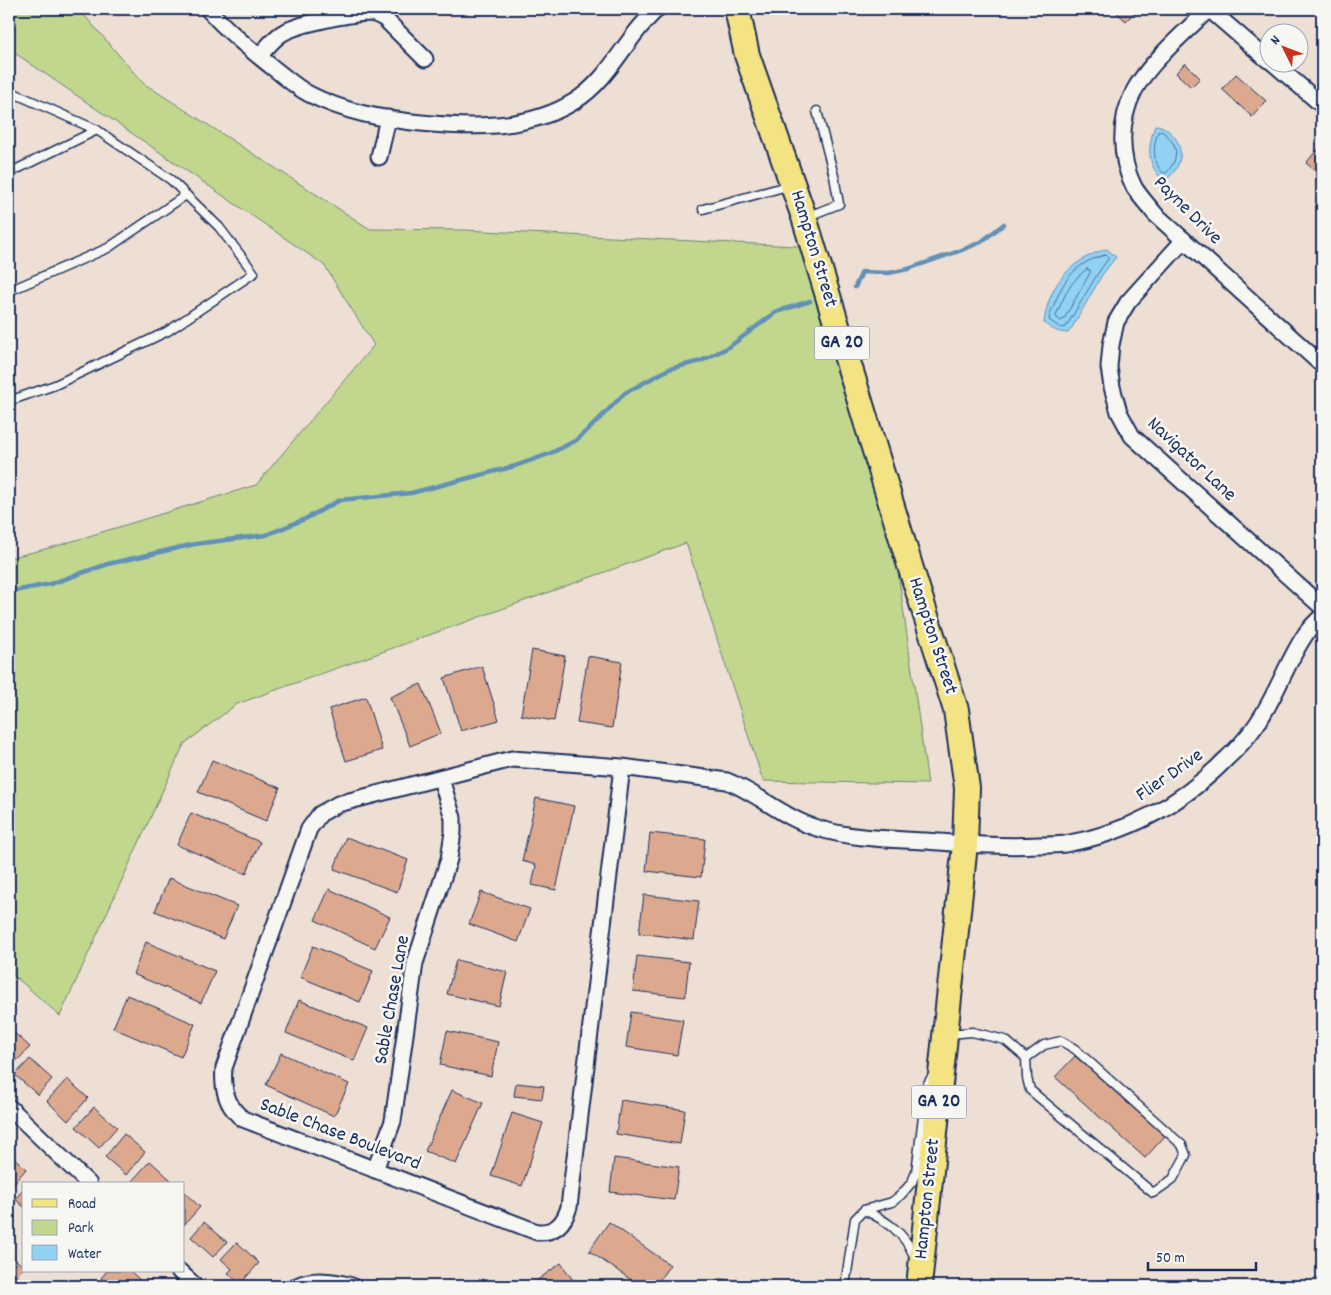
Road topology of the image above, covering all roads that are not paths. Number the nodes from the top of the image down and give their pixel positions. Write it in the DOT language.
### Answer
graph roads {
  1 [pos="208,9"];
  2 [pos="646,9"];
  3 [pos="657,9"];
  4 [pos="737,9"];
  5 [pos="1209,9"];
  6 [pos="638,29"];
  7 [pos="1258,51"];
  8 [pos="259,56"];
  9 [pos="425,59"];
  10 [pos="1284,72"];
  11 [pos="9,94"];
  12 [pos="1322,105"];
  13 [pos="817,111"];
  14 [pos="388,118"];
  15 [pos="98,130"];
  16 [pos="378,157"];
  17 [pos="9,174"];
  18 [pos="792,184"];
  19 [pos="186,195"];
  20 [pos="703,209"];
  21 [pos="804,217"];
  22 [pos="1184,240"];
  23 [pos="9,290"];
  24 [pos="1322,365"];
  25 [pos="9,401"];
  26 [pos="1322,607"];
  27 [pos="1322,616"];
  28 [pos="622,767"];
  29 [pos="441,779"];
  30 [pos="965,844"];
  31 [pos="945,1045"];
  32 [pos="1026,1058"];
  33 [pos="9,1107"];
  34 [pos="376,1170"];
  35 [pos="87,1182"];
  36 [pos="864,1210"];
  37 [pos="180,1272"];
  38 [pos="920,1279"];
  39 [pos="195,1286"];
  40 [pos="297,1286"];
  41 [pos="352,1286"];
  42 [pos="719,1286"];
  43 [pos="743,1286"];
  44 [pos="845,1286"];
  1 -- 8 [label="street"];
  2 -- 6 [label="street"];
  3 -- 6 [label="street"];
  4 -- 18 [label="main road, Hampton Street / GA 20"];
  5 -- 7 [label="street"];
  5 -- 22 [label="street, Payne Drive"];
  6 -- 14 [label="street"];
  8 -- 9 [label="street"];
  8 -- 14 [label="street"];
  10 -- 12 [label="street"];
  11 -- 15 [label="lane"];
  13 -- 21 [label="lane"];
  14 -- 16 [label="street"];
  15 -- 17 [label="lane"];
  15 -- 19 [label="lane"];
  18 -- 20 [label="lane"];
  18 -- 21 [label="main road, Hampton Street / GA 20"];
  19 -- 23 [label="lane"];
  19 -- 25 [label="lane"];
  21 -- 30 [label="main road, Hampton Street / GA 20"];
  22 -- 24 [label="street, Payne Drive"];
  22 -- 26 [label="street, Navigator Lane"];
  27 -- 30 [label="street, Flier Drive"];
  28 -- 29 [label="street, Sable Chase Boulevard"];
  28 -- 30 [label="street, Sable Chase Boulevard"];
  28 -- 34 [label="street, Sable Chase Boulevard"];
  29 -- 34 [label="street, Sable Chase Lane"];
  29 -- 34 [label="street, Sable Chase Boulevard"];
  30 -- 31 [label="main road, Hampton Street / GA 20"];
  31 -- 32 [label="lane"];
  31 -- 36 [label="lane"];
  31 -- 38 [label="main road, Hampton Street / GA 20"];
  32 -- 32 [label="lane"];
  33 -- 35 [label="street"];
  36 -- 38 [label="lane"];
  36 -- 44 [label="lane"];
  37 -- 39 [label="street"];
  40 -- 41 [label="street"];
  42 -- 43 [label="lane"];
}
